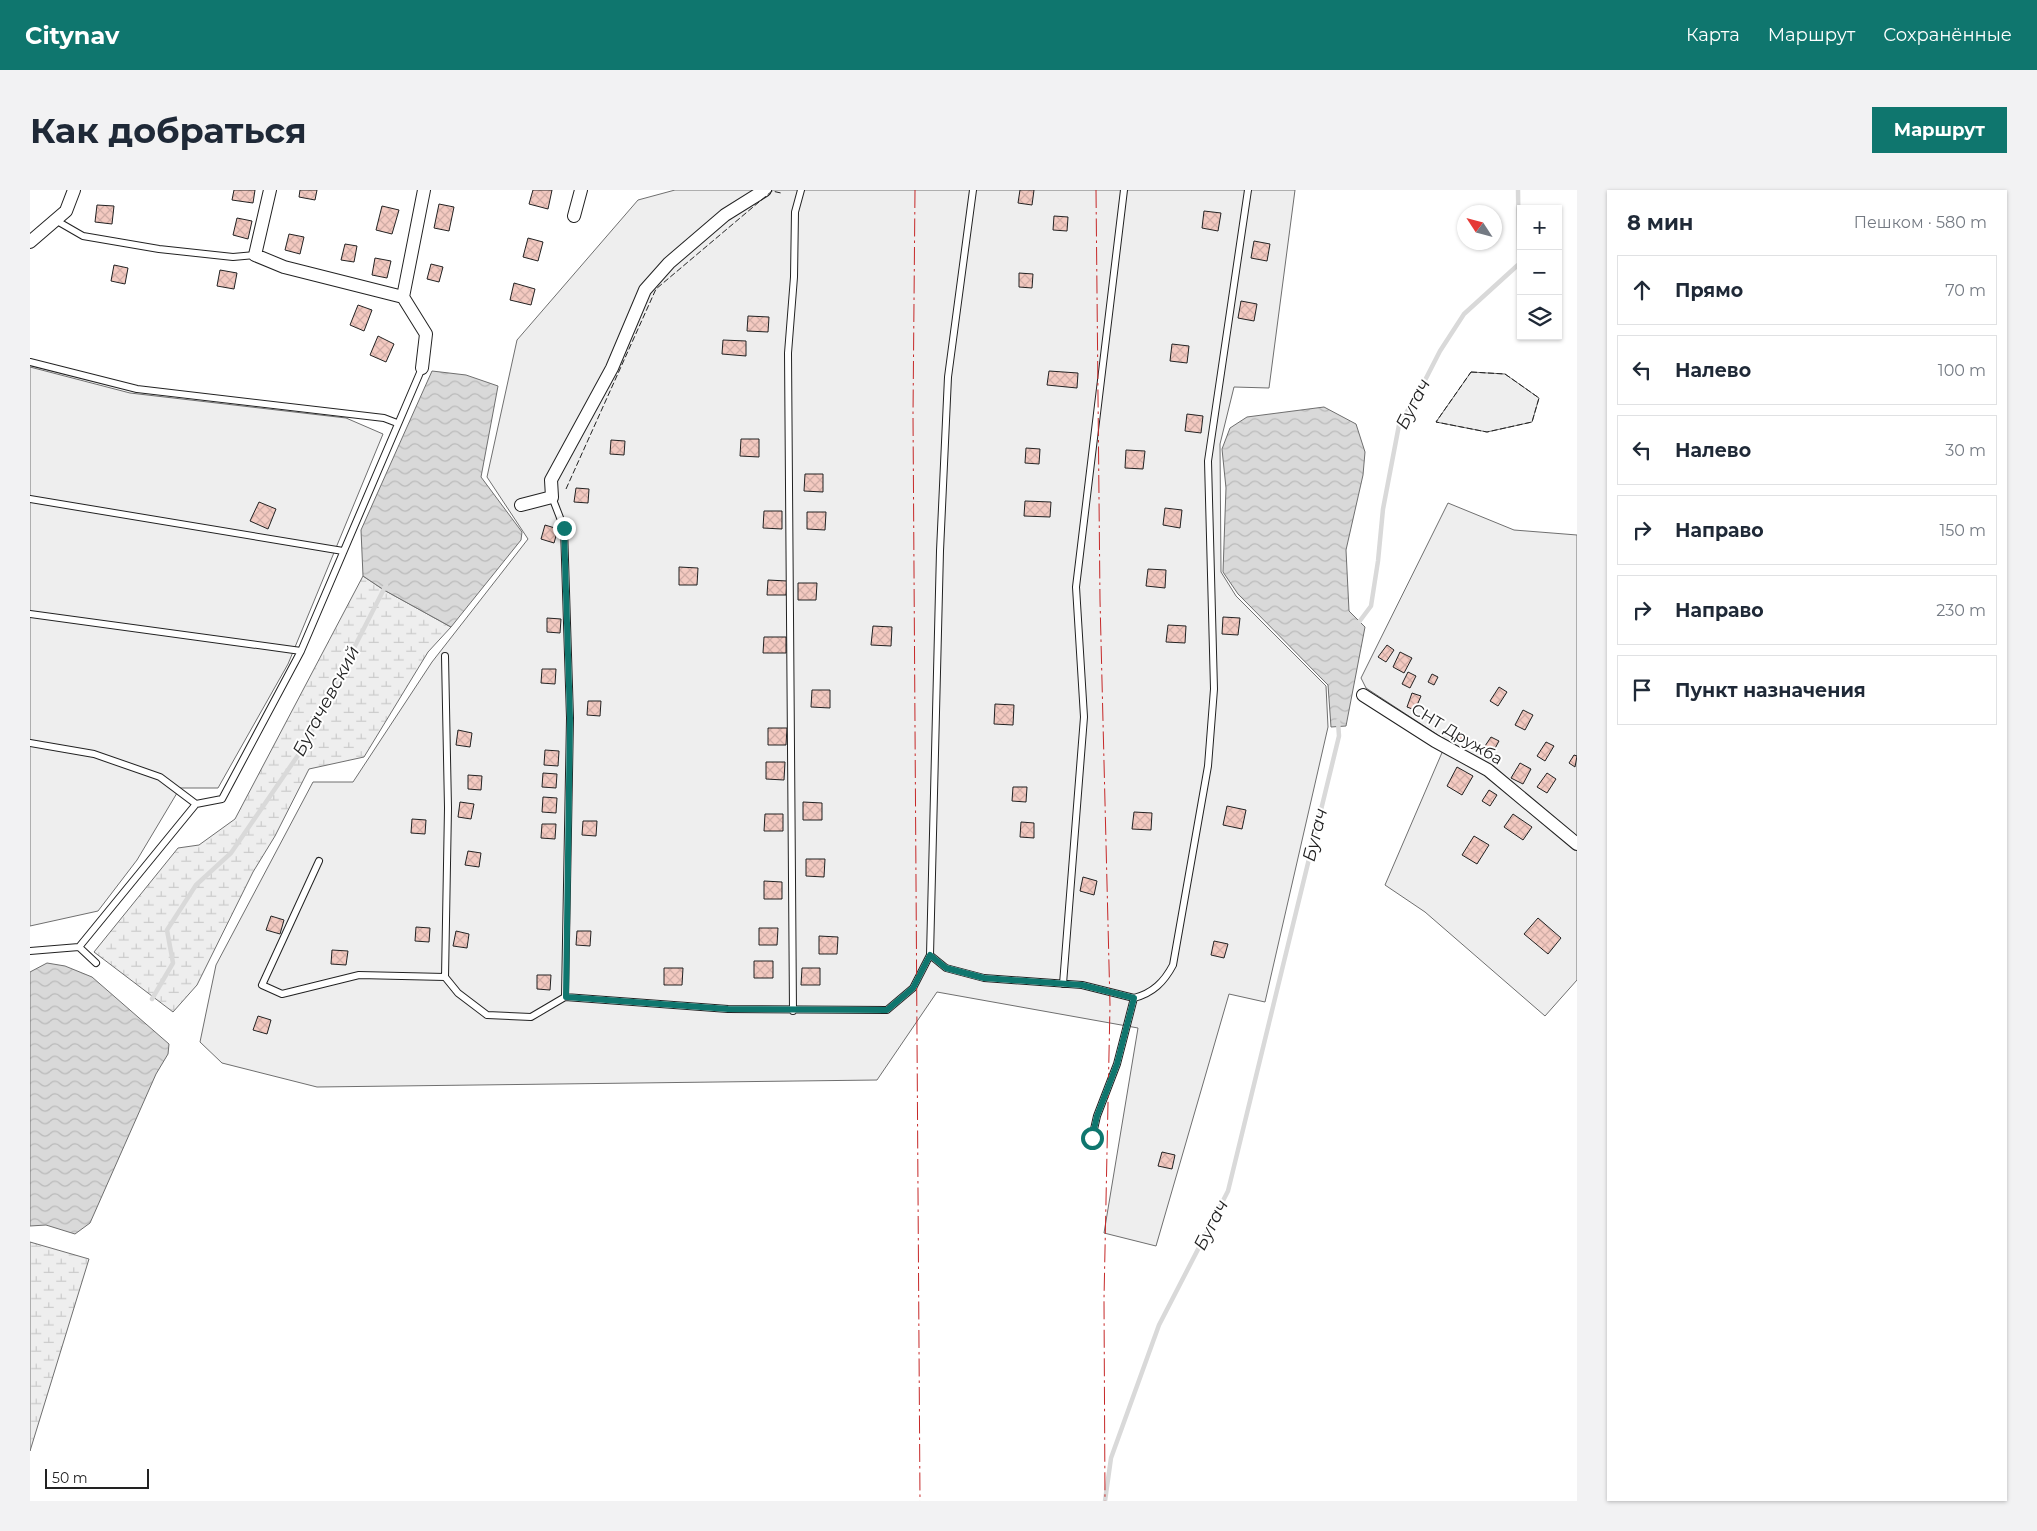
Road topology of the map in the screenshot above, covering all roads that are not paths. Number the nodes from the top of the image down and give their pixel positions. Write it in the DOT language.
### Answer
graph roads {
  1 [pos="74,190"];
  2 [pos="270,190"];
  3 [pos="424,190"];
  4 [pos="580,190"];
  5 [pos="765,190"];
  6 [pos="801,190"];
  7 [pos="973,190"];
  8 [pos="1124,190"];
  9 [pos="1248,190"];
  10 [pos="574,216"];
  11 [pos="57,221"];
  12 [pos="30,242"];
  13 [pos="255,255"];
  14 [pos="403,297"];
  15 [pos="30,362"];
  16 [pos="422,368"];
  17 [pos="397,423"];
  18 [pos="552,497"];
  19 [pos="30,499"];
  20 [pos="521,505"];
  21 [pos="343,551"];
  22 [pos="30,614"];
  23 [pos="301,651"];
  24 [pos="445,656"];
  25 [pos="1363,695"];
  26 [pos="30,742"];
  27 [pos="196,804"];
  28 [pos="1577,844"];
  29 [pos="319,861"];
  30 [pos="79,947"];
  31 [pos="30,951"];
  32 [pos="930,955"];
  33 [pos="96,963"];
  34 [pos="445,977"];
  35 [pos="1063,984"];
  36 [pos="566,997"];
  37 [pos="1134,998"];
  38 [pos="793,1010"];
  39 [pos="1092,1138"];
  1 -- 11 [label="street"];
  2 -- 13 [label="street"];
  3 -- 14 [label="street"];
  4 -- 10 [label="street"];
  5 -- 18 [label="street"];
  6 -- 38 [label="lane"];
  7 -- 32 [label="lane"];
  8 -- 35 [label="lane"];
  9 -- 37 [label="lane"];
  11 -- 12 [label="street"];
  11 -- 13 [label="lane"];
  13 -- 14 [label="street"];
  14 -- 16 [label="street"];
  15 -- 17 [label="lane"];
  16 -- 17 [label="lane"];
  17 -- 21 [label="lane"];
  18 -- 20 [label="street"];
  18 -- 36 [label="lane"];
  19 -- 21 [label="lane"];
  21 -- 23 [label="lane"];
  22 -- 23 [label="lane"];
  23 -- 27 [label="lane"];
  24 -- 34 [label="lane"];
  25 -- 28 [label="street, СНТ Дружба"];
  26 -- 27 [label="lane"];
  27 -- 30 [label="lane"];
  29 -- 34 [label="lane"];
  30 -- 31 [label="lane"];
  30 -- 33 [label="lane"];
  32 -- 35 [label="lane"];
  32 -- 38 [label="lane"];
  34 -- 36 [label="lane"];
  35 -- 37 [label="lane"];
  36 -- 38 [label="lane"];
  37 -- 39 [label="lane"];
}
